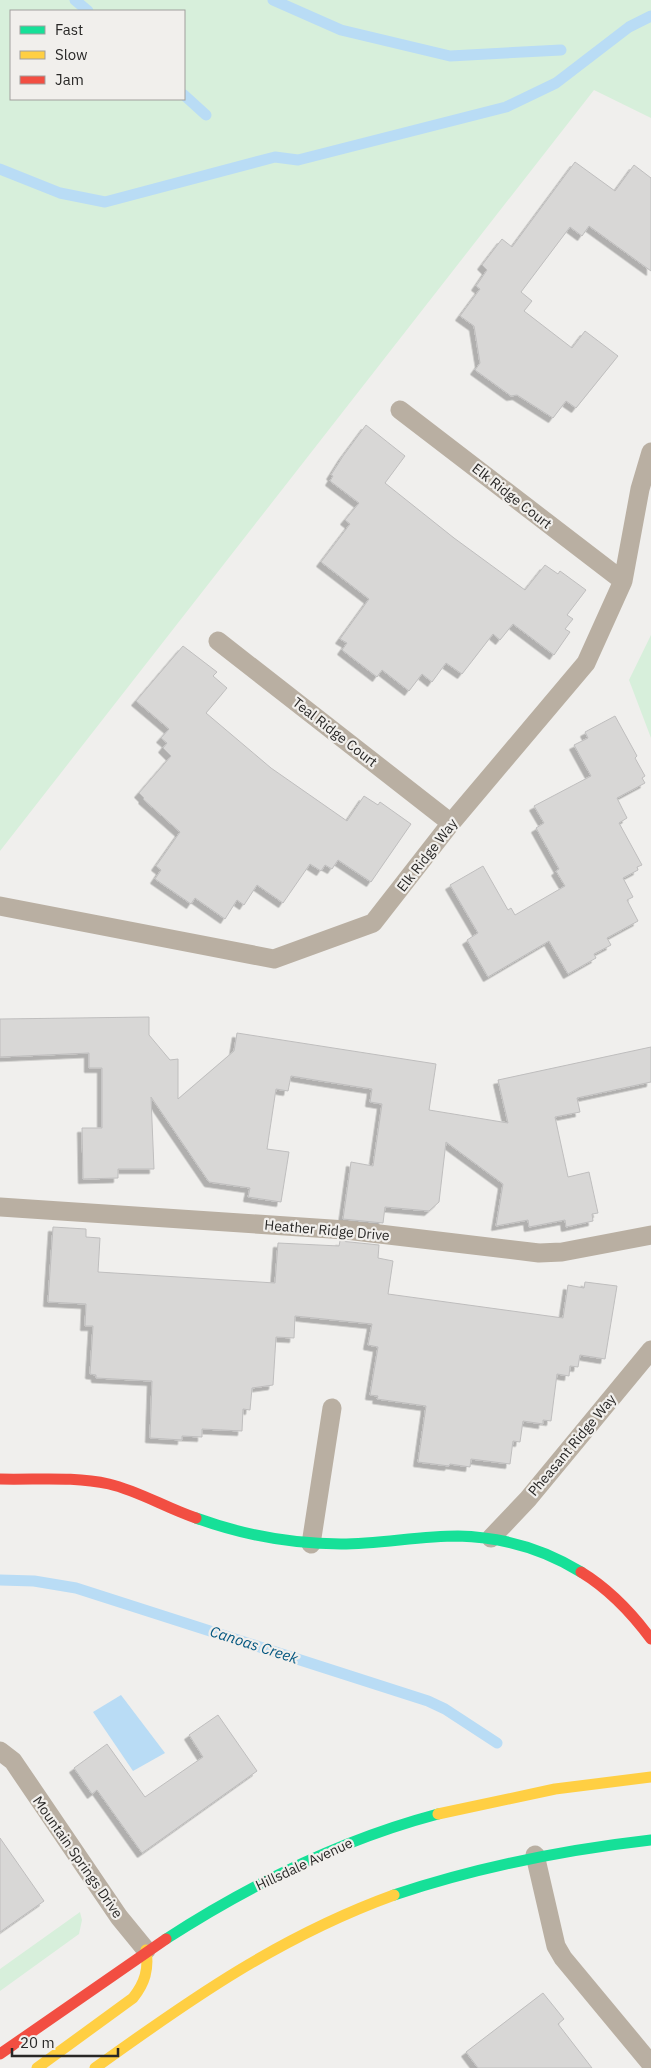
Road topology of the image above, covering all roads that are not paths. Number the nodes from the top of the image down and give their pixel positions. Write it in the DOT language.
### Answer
graph roads {
  1 [pos="400,410"];
  2 [pos="651,452"];
  3 [pos="623,581"];
  4 [pos="218,641"];
  5 [pos="452,823"];
  6 [pos="0,906"];
  7 [pos="0,1207"];
  8 [pos="651,1235"];
  9 [pos="651,1350"];
  10 [pos="332,1408"];
  11 [pos="0,1479"];
  12 [pos="491,1538"];
  13 [pos="312,1544"];
  14 [pos="651,1639"];
  15 [pos="4,1761"];
  16 [pos="651,1777"];
  17 [pos="651,1840"];
  18 [pos="535,1855"];
  19 [pos="146,1950"];
  20 [pos="0,2054"];
  21 [pos="651,2064"];
  22 [pos="37,2068"];
  23 [pos="95,2068"];
  1 -- 3 [label="lane, Elk Ridge Court"];
  2 -- 3 [label="lane, Elk Ridge Way"];
  3 -- 5 [label="lane, Elk Ridge Way"];
  4 -- 5 [label="lane, Teal Ridge Court"];
  5 -- 6 [label="lane, Elk Ridge Way"];
  7 -- 8 [label="lane, Heather Ridge Drive"];
  9 -- 12 [label="lane, Pheasant Ridge Way"];
  10 -- 13 [label="lane"];
  11 -- 13 [label="main road"];
  12 -- 13 [label="main road"];
  12 -- 14 [label="main road"];
  15 -- 19 [label="lane, Mountain Springs Drive"];
  16 -- 19 [label="main road, Hillsdale Avenue"];
  17 -- 18 [label="main road"];
  18 -- 21 [label="lane"];
  18 -- 23 [label="main road"];
  19 -- 20 [label="main road, Hillsdale Avenue"];
  19 -- 22 [label="main road"];
}
